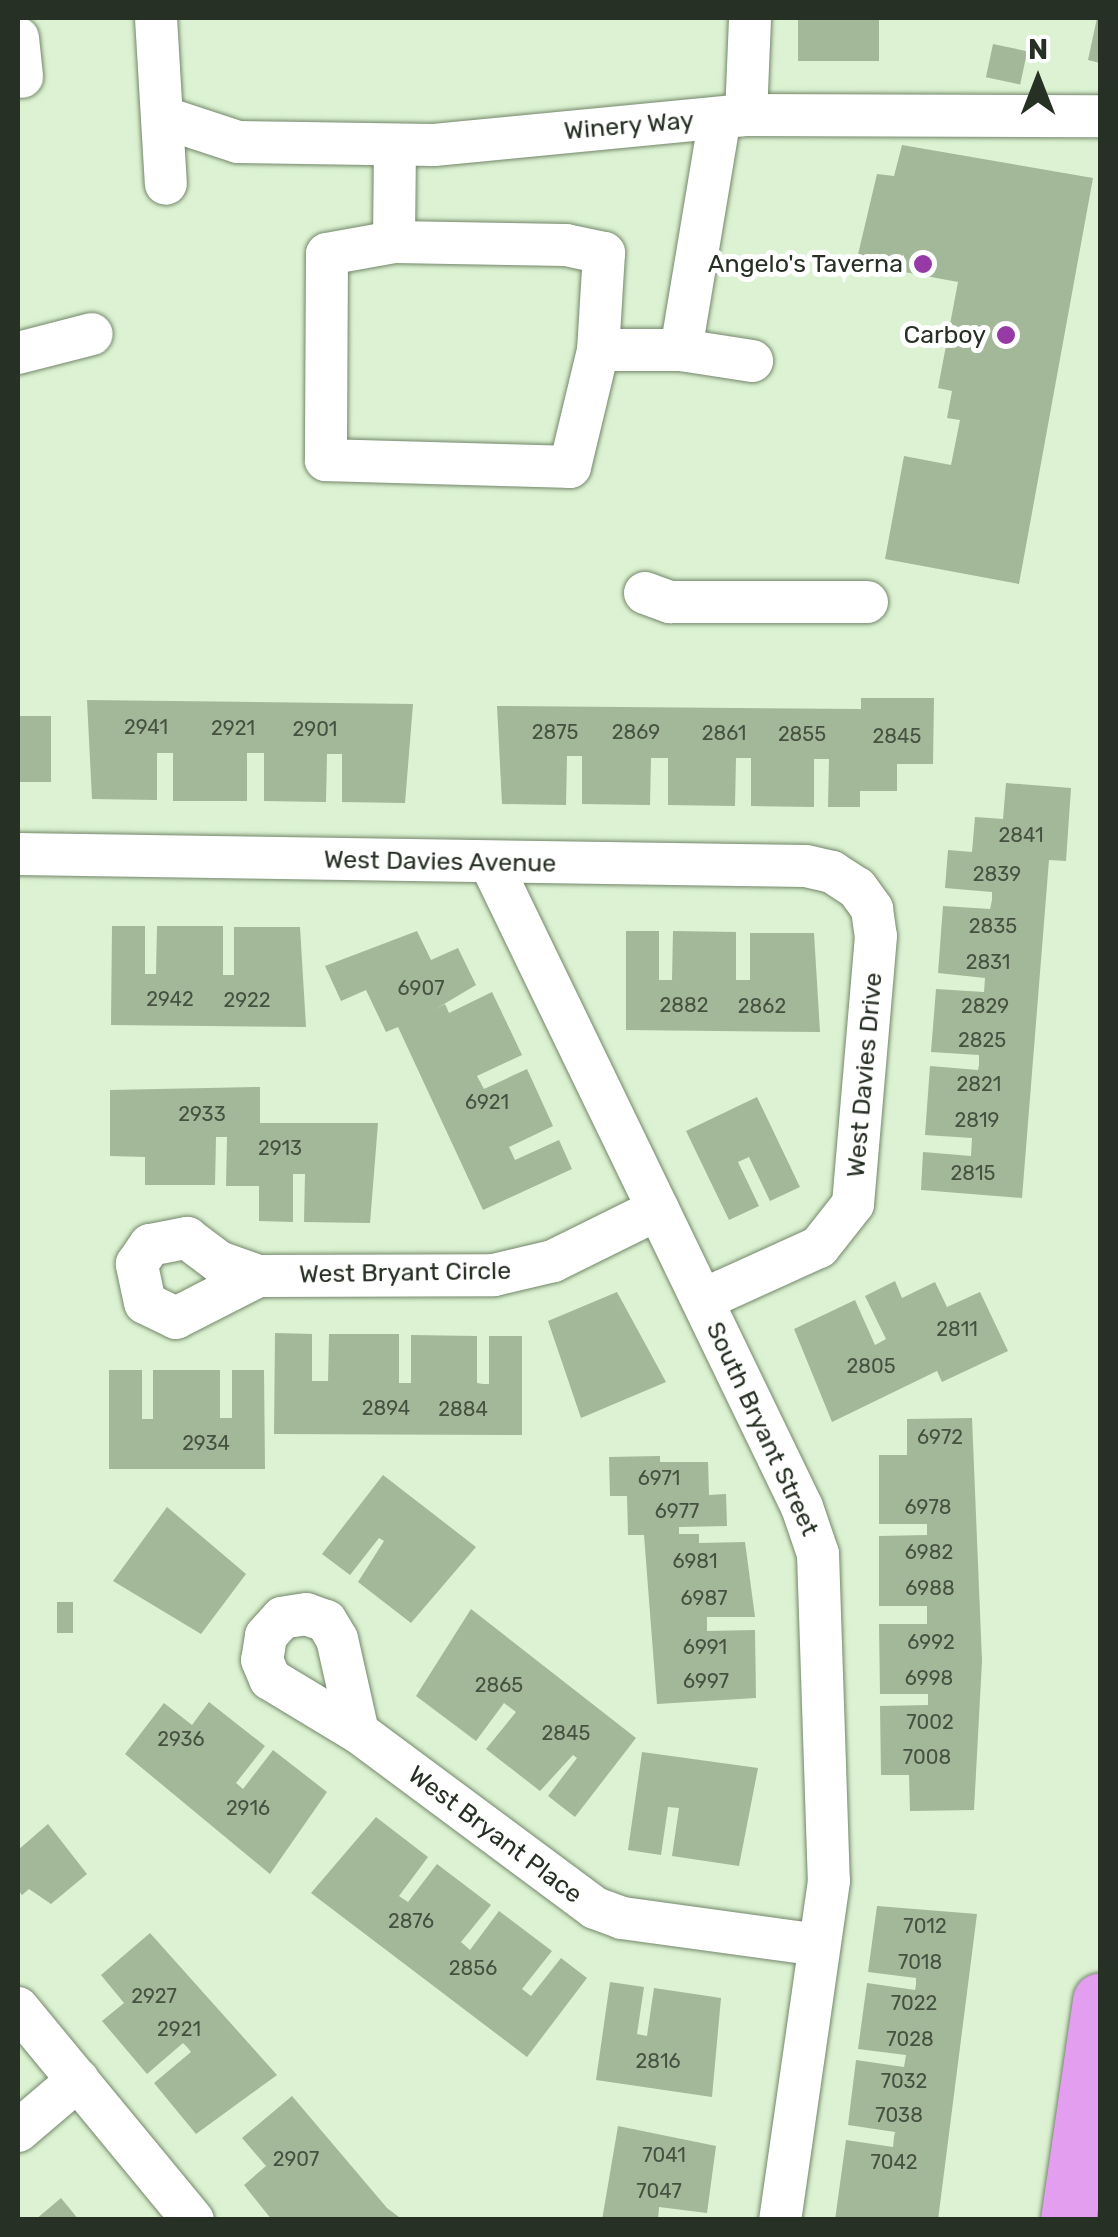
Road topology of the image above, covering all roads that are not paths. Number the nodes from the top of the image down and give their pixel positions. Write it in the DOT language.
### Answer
graph roads {
  1 [pos="156,18"];
  2 [pos="750,18"];
  3 [pos="733,116"];
  4 [pos="1100,116"];
  5 [pos="162,117"];
  6 [pos="395,145"];
  7 [pos="166,184"];
  8 [pos="394,242"];
  9 [pos="92,334"];
  10 [pos="598,350"];
  11 [pos="681,350"];
  12 [pos="18,353"];
  13 [pos="752,361"];
  14 [pos="646,593"];
  15 [pos="866,602"];
  16 [pos="18,854"];
  17 [pos="490,864"];
  18 [pos="857,888"];
  19 [pos="658,1209"];
  20 [pos="258,1276"];
  21 [pos="702,1300"];
  22 [pos="358,1732"];
  23 [pos="818,1945"];
  24 [pos="1100,2000"];
  25 [pos="18,2008"];
  26 [pos="78,2080"];
  27 [pos="18,2131"];
  28 [pos="193,2220"];
  29 [pos="780,2220"];
  30 [pos="1068,2220"];
  1 -- 5 [label="street"];
  2 -- 3 [label="street"];
  3 -- 4 [label="street, Winery Way"];
  3 -- 6 [label="street, Winery Way"];
  3 -- 11 [label="street"];
  5 -- 6 [label="street, Winery Way"];
  5 -- 7 [label="street"];
  6 -- 8 [label="street"];
  8 -- 10 [label="street"];
  8 -- 10 [label="street"];
  9 -- 12 [label="street"];
  10 -- 11 [label="street"];
  11 -- 13 [label="street"];
  14 -- 15 [label="street"];
  16 -- 17 [label="street, West Davies Avenue"];
  17 -- 18 [label="street, West Davies Avenue"];
  17 -- 19 [label="street, South Bryant Street"];
  18 -- 21 [label="street, West Davies Drive"];
  19 -- 20 [label="street, West Bryant Circle"];
  19 -- 21 [label="street, South Bryant Street"];
  21 -- 23 [label="street, South Bryant Street"];
  22 -- 23 [label="street, West Bryant Place"];
  23 -- 29 [label="street, South Bryant Street"];
  24 -- 30 [label="highway"];
  25 -- 26 [label="street"];
  26 -- 27 [label="street"];
  26 -- 28 [label="street"];
}
